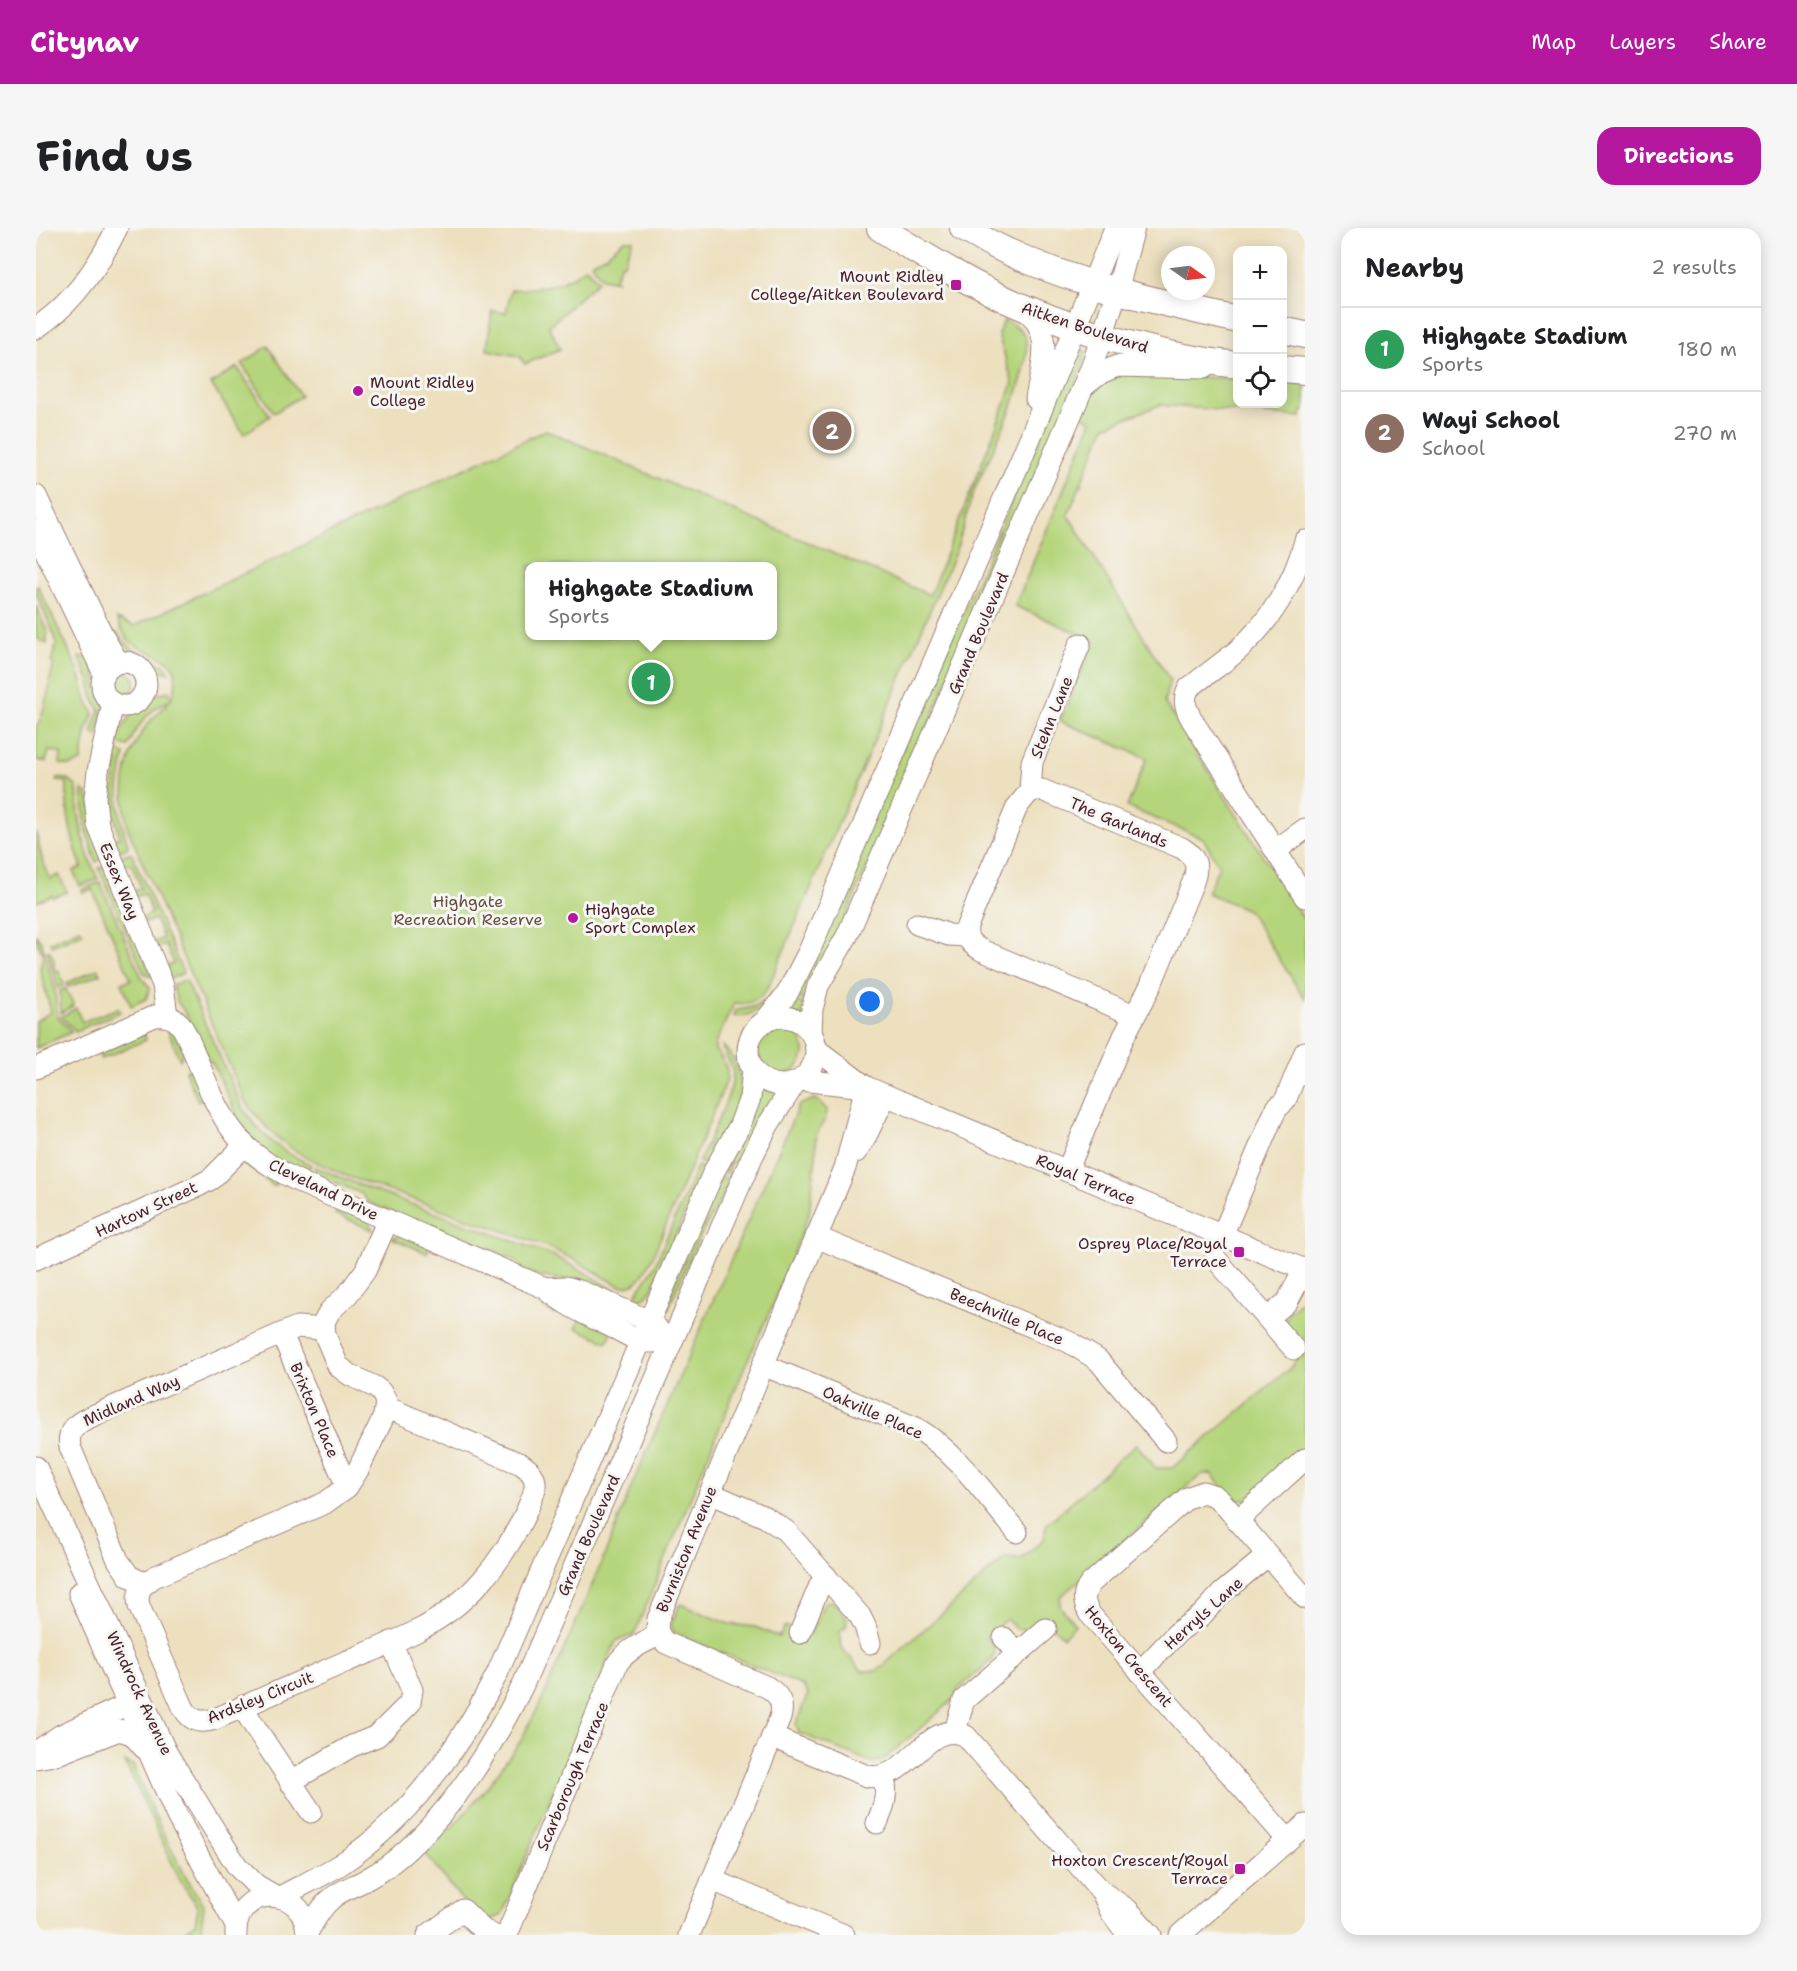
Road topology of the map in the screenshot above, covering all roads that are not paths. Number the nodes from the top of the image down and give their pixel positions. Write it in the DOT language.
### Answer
graph roads {
  1 [pos="117,228"];
  2 [pos="880,228"];
  3 [pos="963,228"];
  4 [pos="1115,228"];
  5 [pos="1134,228"];
  6 [pos="1092,284"];
  7 [pos="1117,291"];
  8 [pos="1024,308"];
  9 [pos="1233,319"];
  10 [pos="1076,326"];
  11 [pos="36,328"];
  12 [pos="1287,331"];
  13 [pos="1102,335"];
  14 [pos="1305,335"];
  15 [pos="1233,365"];
  16 [pos="1233,366"];
  17 [pos="1287,369"];
  18 [pos="1305,371"];
  19 [pos="1084,386"];
  20 [pos="1030,438"];
  21 [pos="36,496"];
  22 [pos="36,531"];
  23 [pos="1305,541"];
  24 [pos="1080,644"];
  25 [pos="111,668"];
  26 [pos="121,704"];
  27 [pos="1030,791"];
  28 [pos="1305,829"];
  29 [pos="1275,850"];
  30 [pos="1305,897"];
  31 [pos="917,924"];
  32 [pos="966,936"];
  33 [pos="1134,1015"];
  34 [pos="167,1016"];
  35 [pos="765,1021"];
  36 [pos="814,1041"];
  37 [pos="1305,1052"];
  38 [pos="36,1068"];
  39 [pos="753,1068"];
  40 [pos="798,1082"];
  41 [pos="866,1087"];
  42 [pos="886,1095"];
  43 [pos="1295,1101"];
  44 [pos="246,1145"];
  45 [pos="845,1168"];
  46 [pos="1067,1170"];
  47 [pos="388,1220"];
  48 [pos="1222,1236"];
  49 [pos="816,1237"];
  50 [pos="1215,1258"];
  51 [pos="36,1259"];
  52 [pos="1304,1270"];
  53 [pos="545,1288"];
  54 [pos="1268,1318"];
  55 [pos="649,1321"];
  56 [pos="323,1329"];
  57 [pos="282,1334"];
  58 [pos="640,1342"];
  59 [pos="671,1343"];
  60 [pos="1294,1349"];
  61 [pos="763,1365"];
  62 [pos="386,1407"];
  63 [pos="1166,1441"];
  64 [pos="1305,1459"];
  65 [pos="36,1467"];
  66 [pos="347,1487"];
  67 [pos="710,1493"];
  68 [pos="36,1497"];
  69 [pos="1237,1521"];
  70 [pos="1017,1532"];
  71 [pos="1267,1556"];
  72 [pos="826,1576"];
  73 [pos="144,1583"];
  74 [pos="1305,1598"];
  75 [pos="1046,1629"];
  76 [pos="800,1634"];
  77 [pos="659,1635"];
  78 [pos="391,1642"];
  79 [pos="870,1643"];
  80 [pos="1140,1672"];
  81 [pos="134,1701"];
  82 [pos="243,1706"];
  83 [pos="955,1731"];
  84 [pos="772,1737"];
  85 [pos="36,1752"];
  86 [pos="36,1758"];
  87 [pos="151,1759"];
  88 [pos="884,1777"];
  89 [pos="290,1782"];
  90 [pos="311,1812"];
  91 [pos="877,1823"];
  92 [pos="1305,1825"];
  93 [pos="1288,1840"];
  94 [pos="712,1880"];
  95 [pos="1102,1892"];
  96 [pos="278,1896"];
  97 [pos="236,1930"];
  98 [pos="307,1934"];
  99 [pos="428,1935"];
  100 [pos="493,1935"];
  101 [pos="507,1935"];
  102 [pos="689,1935"];
  103 [pos="844,1935"];
  104 [pos="1128,1935"];
  105 [pos="1151,1935"];
  106 [pos="1180,1935"];
  1 -- 11 [label="street"];
  2 -- 8 [label="main road, Aitken Boulevard"];
  3 -- 6 [label="main road"];
  4 -- 6 [label="street, Grand Boulevard"];
  5 -- 7 [label="street, Grand Boulevard"];
  6 -- 7 [label="main road"];
  6 -- 10 [label="street, Grand Boulevard"];
  7 -- 9 [label="main road"];
  7 -- 13 [label="street, Grand Boulevard"];
  8 -- 10 [label="main road, Aitken Boulevard"];
  8 -- 20 [label="street"];
  10 -- 13 [label="main road, Aitken Boulevard"];
  10 -- 20 [label="street, Grand Boulevard"];
  12 -- 14 [label="main road"];
  13 -- 15 [label="main road, Aitken Boulevard"];
  13 -- 19 [label="street, Grand Boulevard"];
  16 -- 19 [label="street"];
  17 -- 18 [label="main road"];
  19 -- 36 [label="street, Grand Boulevard"];
  20 -- 35 [label="street, Grand Boulevard"];
  21 -- 25 [label="street"];
  22 -- 25 [label="street"];
  23 -- 29 [label="street"];
  24 -- 27 [label="street, Stehn Lane"];
  25 -- 26 [label="street"];
  25 -- 26 [label="street, Essex Way"];
  26 -- 34 [label="street, Essex Way"];
  27 -- 32 [label="street"];
  27 -- 33 [label="street, The Garlands"];
  28 -- 29 [label="street"];
  29 -- 30 [label="street"];
  31 -- 32 [label="street"];
  32 -- 33 [label="street"];
  33 -- 46 [label="street, The Garlands"];
  34 -- 38 [label="street"];
  34 -- 44 [label="street, Cleveland Drive"];
  35 -- 36 [label="street"];
  35 -- 39 [label="street"];
  36 -- 40 [label="street"];
  36 -- 41 [label="street, Royal Terrace"];
  37 -- 43 [label="street"];
  39 -- 40 [label="street"];
  39 -- 55 [label="street, Grand Boulevard"];
  40 -- 41 [label="street, Royal Terrace"];
  40 -- 59 [label="street, Grand Boulevard"];
  41 -- 42 [label="street, Royal Terrace"];
  41 -- 45 [label="street, Burniston Avenue"];
  42 -- 45 [label="street, Burniston Avenue"];
  42 -- 46 [label="street, Royal Terrace"];
  43 -- 48 [label="street"];
  44 -- 47 [label="street, Cleveland Drive"];
  44 -- 51 [label="street, Hartow Street"];
  45 -- 49 [label="street, Burniston Avenue"];
  46 -- 48 [label="street, Royal Terrace"];
  47 -- 53 [label="street, Cleveland Drive"];
  47 -- 56 [label="street"];
  48 -- 52 [label="street, Royal Terrace"];
  49 -- 61 [label="street, Burniston Avenue"];
  49 -- 63 [label="street, Beechville Place"];
  50 -- 54 [label="street"];
  52 -- 54 [label="street"];
  53 -- 55 [label="street, Cleveland Drive"];
  53 -- 58 [label="street, Cleveland Drive"];
  54 -- 60 [label="street"];
  55 -- 58 [label="street, Grand Boulevard"];
  55 -- 59 [label="street, Cleveland Drive"];
  56 -- 57 [label="street, Midland Way"];
  56 -- 62 [label="street, Ardsley Circuit"];
  57 -- 66 [label="street, Brixton Place"];
  57 -- 73 [label="street, Midland Way"];
  58 -- 59 [label="street, Cleveland Drive"];
  58 -- 96 [label="street, Grand Boulevard"];
  59 -- 98 [label="street, Grand Boulevard"];
  61 -- 67 [label="street, Burniston Avenue"];
  61 -- 70 [label="street, Oakville Place"];
  62 -- 66 [label="street"];
  62 -- 78 [label="street, Ardsley Circuit"];
  64 -- 69 [label="street"];
  65 -- 81 [label="street, Windrock Avenue"];
  66 -- 73 [label="street"];
  67 -- 72 [label="street"];
  67 -- 77 [label="street, Burniston Avenue"];
  68 -- 81 [label="street, Windrock Avenue"];
  69 -- 71 [label="street, Hoxton Crescent"];
  69 -- 80 [label="street, Hoxton Crescent"];
  71 -- 74 [label="street, Hoxton Crescent"];
  71 -- 80 [label="street, Herryls Lane"];
  72 -- 76 [label="street"];
  72 -- 79 [label="street"];
  73 -- 82 [label="street, Ardsley Circuit"];
  75 -- 83 [label="street"];
  77 -- 84 [label="street, Burniston Avenue"];
  77 -- 101 [label="street, Scarborough Terrace"];
  78 -- 82 [label="street, Ardsley Circuit"];
  78 -- 89 [label="street"];
  80 -- 93 [label="street, Hoxton Crescent"];
  81 -- 85 [label="street"];
  81 -- 87 [label="street, Windrock Avenue"];
  81 -- 96 [label="street, Windrock Avenue"];
  82 -- 89 [label="street"];
  83 -- 88 [label="street"];
  83 -- 95 [label="street"];
  84 -- 88 [label="street"];
  84 -- 94 [label="street, Burniston Avenue"];
  86 -- 87 [label="street"];
  87 -- 97 [label="street, Windrock Avenue"];
  88 -- 91 [label="street"];
  89 -- 90 [label="street"];
  92 -- 93 [label="street"];
  93 -- 106 [label="street"];
  94 -- 102 [label="street, Burniston Avenue"];
  94 -- 103 [label="street"];
  95 -- 104 [label="street"];
  95 -- 105 [label="street"];
  96 -- 97 [label="street, Grand Boulevard"];
  96 -- 98 [label="street, Windrock Avenue"];
  99 -- 100 [label="street"];
}
